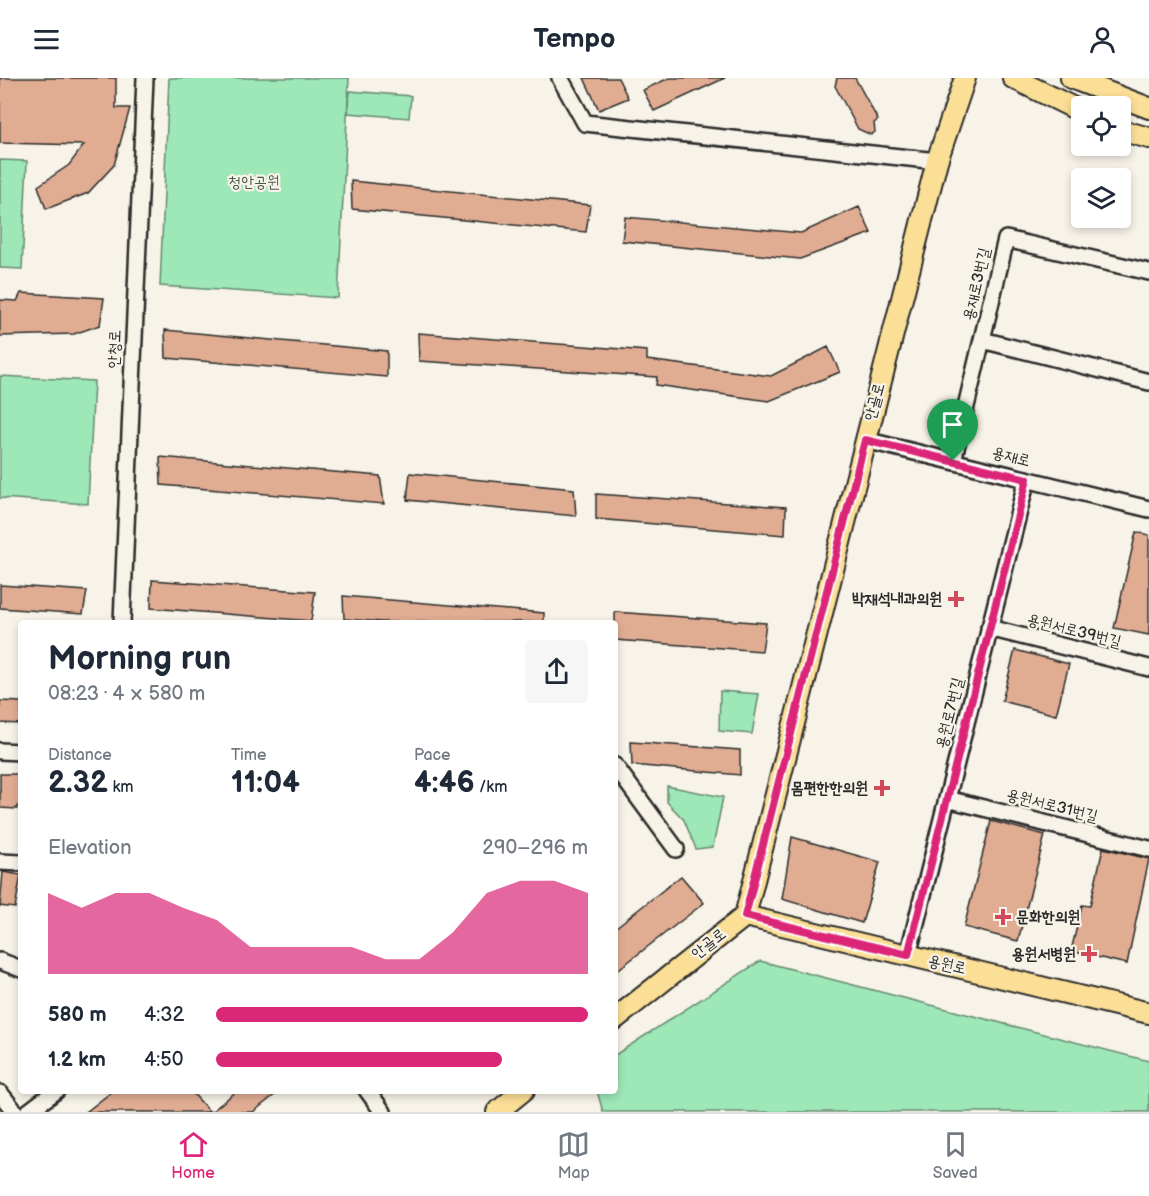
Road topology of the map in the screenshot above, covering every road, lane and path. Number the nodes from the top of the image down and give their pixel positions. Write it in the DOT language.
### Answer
graph roads {
  1 [pos="145,78"];
  2 [pos="560,78"];
  3 [pos="965,78"];
  4 [pos="1013,78"];
  5 [pos="1071,78"];
  6 [pos="1071,107"];
  7 [pos="1149,108"];
  8 [pos="1131,133"];
  9 [pos="1149,138"];
  10 [pos="937,161"];
  11 [pos="1149,272"];
  12 [pos="982,340"];
  13 [pos="1149,382"];
  14 [pos="865,440"];
  15 [pos="953,461"];
  16 [pos="1027,479"];
  17 [pos="1149,509"];
  18 [pos="122,620"];
  19 [pos="989,628"];
  20 [pos="1149,668"];
  21 [pos="0,751"];
  22 [pos="18,752"];
  23 [pos="618,770"];
  24 [pos="947,799"];
  25 [pos="676,849"];
  26 [pos="1149,849"];
  27 [pos="0,862"];
  28 [pos="18,863"];
  29 [pos="745,916"];
  30 [pos="908,955"];
  31 [pos="0,961"];
  32 [pos="18,968"];
  33 [pos="1149,1013"];
  34 [pos="618,1017"];
  35 [pos="0,1093"];
  36 [pos="52,1094"];
  37 [pos="370,1094"];
  38 [pos="519,1094"];
  39 [pos="15,1112"];
  40 [pos="28,1112"];
  41 [pos="383,1112"];
  42 [pos="497,1112"];
  1 -- 18 [label="street, 안청로"];
  2 -- 10 [label="street"];
  3 -- 10 [label="main road, 안골로"];
  4 -- 6 [label="main road"];
  5 -- 7 [label="main road"];
  8 -- 9 [label="main road"];
  10 -- 14 [label="main road, 안골로"];
  11 -- 12 [label="street, 용재로3번길"];
  12 -- 13 [label="street, 용재로3번길"];
  12 -- 15 [label="street, 용재로3번길"];
  14 -- 15 [label="street, 용재로"];
  14 -- 29 [label="main road, 안골로"];
  15 -- 16 [label="street, 용재로"];
  16 -- 17 [label="street, 용재로"];
  16 -- 19 [label="street, 용원로7번길"];
  19 -- 20 [label="street, 용원서로39번길"];
  19 -- 24 [label="street, 용원로7번길"];
  21 -- 22 [label="street"];
  23 -- 25 [label="street"];
  24 -- 26 [label="street, 용원서로31번길"];
  24 -- 30 [label="street, 용원로7번길"];
  27 -- 28 [label="street"];
  29 -- 30 [label="main road, 용원로"];
  29 -- 34 [label="main road, 안골로"];
  30 -- 33 [label="main road, 용원로"];
  31 -- 32 [label="street"];
  35 -- 39 [label="street"];
  36 -- 40 [label="street"];
  37 -- 41 [label="street"];
  38 -- 42 [label="main road"];
}
